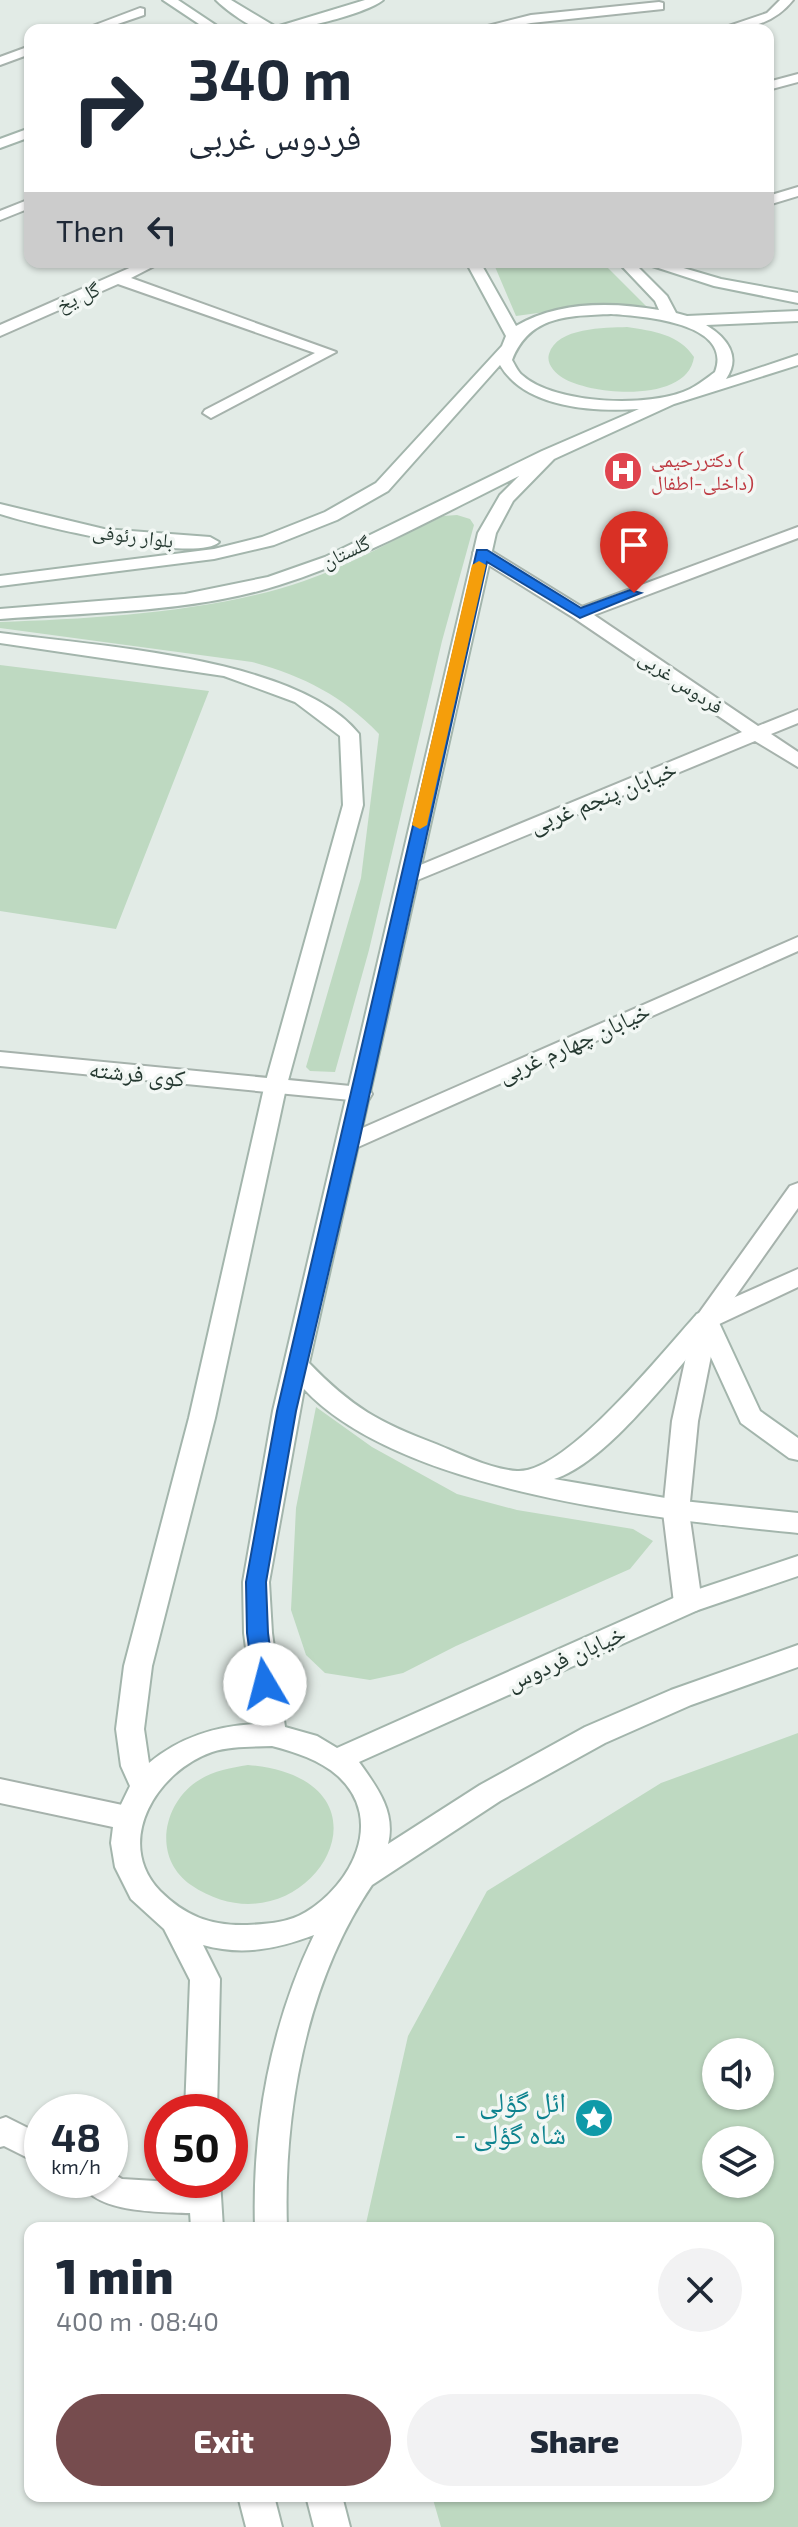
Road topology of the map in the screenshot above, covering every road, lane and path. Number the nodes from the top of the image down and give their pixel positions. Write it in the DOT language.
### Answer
graph roads {
  1 [pos="169,0"];
  2 [pos="222,0"];
  3 [pos="336,0"];
  4 [pos="377,0"];
  5 [pos="787,0"];
  6 [pos="659,6"];
  7 [pos="140,12"];
  8 [pos="309,18"];
  9 [pos="105,24"];
  10 [pos="207,24"];
  11 [pos="261,24"];
  12 [pos="294,24"];
  13 [pos="498,24"];
  14 [pos="744,24"];
  15 [pos="24,52"];
  16 [pos="0,61"];
  17 [pos="798,78"];
  18 [pos="774,84"];
  19 [pos="24,134"];
  20 [pos="0,144"];
  21 [pos="798,191"];
  22 [pos="774,199"];
  23 [pos="24,206"];
  24 [pos="0,216"];
  25 [pos="142,268"];
  26 [pos="476,268"];
  27 [pos="631,268"];
  28 [pos="668,268"];
  29 [pos="118,279"];
  30 [pos="798,298"];
  31 [pos="798,316"];
  32 [pos="676,319"];
  33 [pos="3,328"];
  34 [pos="509,343"];
  35 [pos="798,360"];
  36 [pos="693,395"];
  37 [pos="667,403"];
  38 [pos="211,413"];
  39 [pos="548,455"];
  40 [pos="0,509"];
  41 [pos="798,532"];
  42 [pos="268,541"];
  43 [pos="482,553"];
  44 [pos="0,581"];
  45 [pos="0,614"];
  46 [pos="580,614"];
  47 [pos="0,638"];
  48 [pos="798,716"];
  49 [pos="757,733"];
  50 [pos="798,761"];
  51 [pos="408,877"];
  52 [pos="798,943"];
  53 [pos="0,1059"];
  54 [pos="275,1088"];
  55 [pos="361,1094"];
  56 [pos="350,1142"];
  57 [pos="798,1191"];
  58 [pos="798,1277"];
  59 [pos="706,1320"];
  60 [pos="297,1366"];
  61 [pos="798,1451"];
  62 [pos="522,1480"];
  63 [pos="676,1512"];
  64 [pos="798,1523"];
  65 [pos="798,1566"];
  66 [pos="688,1603"];
  67 [pos="798,1656"];
  68 [pos="272,1735"];
  69 [pos="337,1760"];
  70 [pos="144,1786"];
  71 [pos="0,1791"];
  72 [pos="127,1818"];
  73 [pos="366,1875"];
  74 [pos="346,1902"];
  75 [pos="175,1922"];
  76 [pos="202,2094"];
  77 [pos="0,2133"];
  78 [pos="24,2141"];
  79 [pos="128,2194"];
  80 [pos="205,2202"];
  81 [pos="271,2222"];
  82 [pos="258,2502"];
  83 [pos="326,2502"];
  84 [pos="264,2527"];
  85 [pos="332,2527"];
  1 -- 10 [label="main road"];
  2 -- 11 [label="main road"];
  3 -- 8 [label="main road"];
  4 -- 8 [label="main road"];
  5 -- 14 [label="main road"];
  6 -- 13 [label="main road"];
  7 -- 9 [label="main road"];
  8 -- 12 [label="main road"];
  15 -- 16 [label="main road"];
  17 -- 18 [label="main road"];
  19 -- 20 [label="main road"];
  21 -- 22 [label="main road"];
  23 -- 24 [label="main road"];
  25 -- 29 [label="main road, گل یخ"];
  26 -- 34 [label="main road"];
  27 -- 32 [label="main road"];
  28 -- 30 [label="main road"];
  29 -- 33 [label="main road, گل یخ"];
  29 -- 38 [label="main road"];
  31 -- 32 [label="main road"];
  32 -- 34 [label="main road"];
  32 -- 36 [label="main road"];
  34 -- 37 [label="main road"];
  34 -- 42 [label="main road, گلستان"];
  35 -- 36 [label="main road"];
  36 -- 37 [label="main road"];
  37 -- 39 [label="main road, گلستان"];
  39 -- 43 [label="main road"];
  39 -- 45 [label="main road, گلستان"];
  40 -- 42 [label="main road, بلوار رئوفی"];
  41 -- 46 [label="main road"];
  42 -- 44 [label="main road, گلستان"];
  43 -- 46 [label="main road, فردوس غربی"];
  43 -- 51 [label="main road"];
  46 -- 49 [label="main road, فردوس غربی"];
  47 -- 54 [label="main road"];
  48 -- 49 [label="main road, خیابان پنجم غربی"];
  49 -- 50 [label="main road, فردوس غربی"];
  49 -- 51 [label="main road, خیابان پنجم غربی"];
  51 -- 55 [label="main road"];
  52 -- 56 [label="main road, خیابان چهارم غربی"];
  53 -- 54 [label="main road, کوی فرشته"];
  54 -- 55 [label="main road, کوی فرشته"];
  54 -- 70 [label="main road"];
  55 -- 56 [label="main road"];
  56 -- 60 [label="main road"];
  57 -- 59 [label="main road"];
  58 -- 59 [label="main road"];
  59 -- 61 [label="main road"];
  59 -- 62 [label="main road"];
  59 -- 63 [label="main road"];
  60 -- 62 [label="main road"];
  60 -- 68 [label="main road"];
  62 -- 63 [label="main road"];
  63 -- 64 [label="main road"];
  63 -- 66 [label="main road"];
  65 -- 66 [label="main road, خیابان فردوس"];
  66 -- 69 [label="main road, خیابان فردوس"];
  67 -- 73 [label="main road"];
  68 -- 69 [label="main road"];
  68 -- 70 [label="main road"];
  69 -- 73 [label="main road"];
  70 -- 72 [label="main road"];
  71 -- 72 [label="main road"];
  72 -- 75 [label="main road"];
  73 -- 74 [label="main road"];
  74 -- 75 [label="main road"];
  74 -- 81 [label="main road"];
  75 -- 76 [label="main road"];
  77 -- 78 [label="main road"];
  79 -- 80 [label="main road"];
  82 -- 84 [label="main road"];
  83 -- 85 [label="main road"];
}
